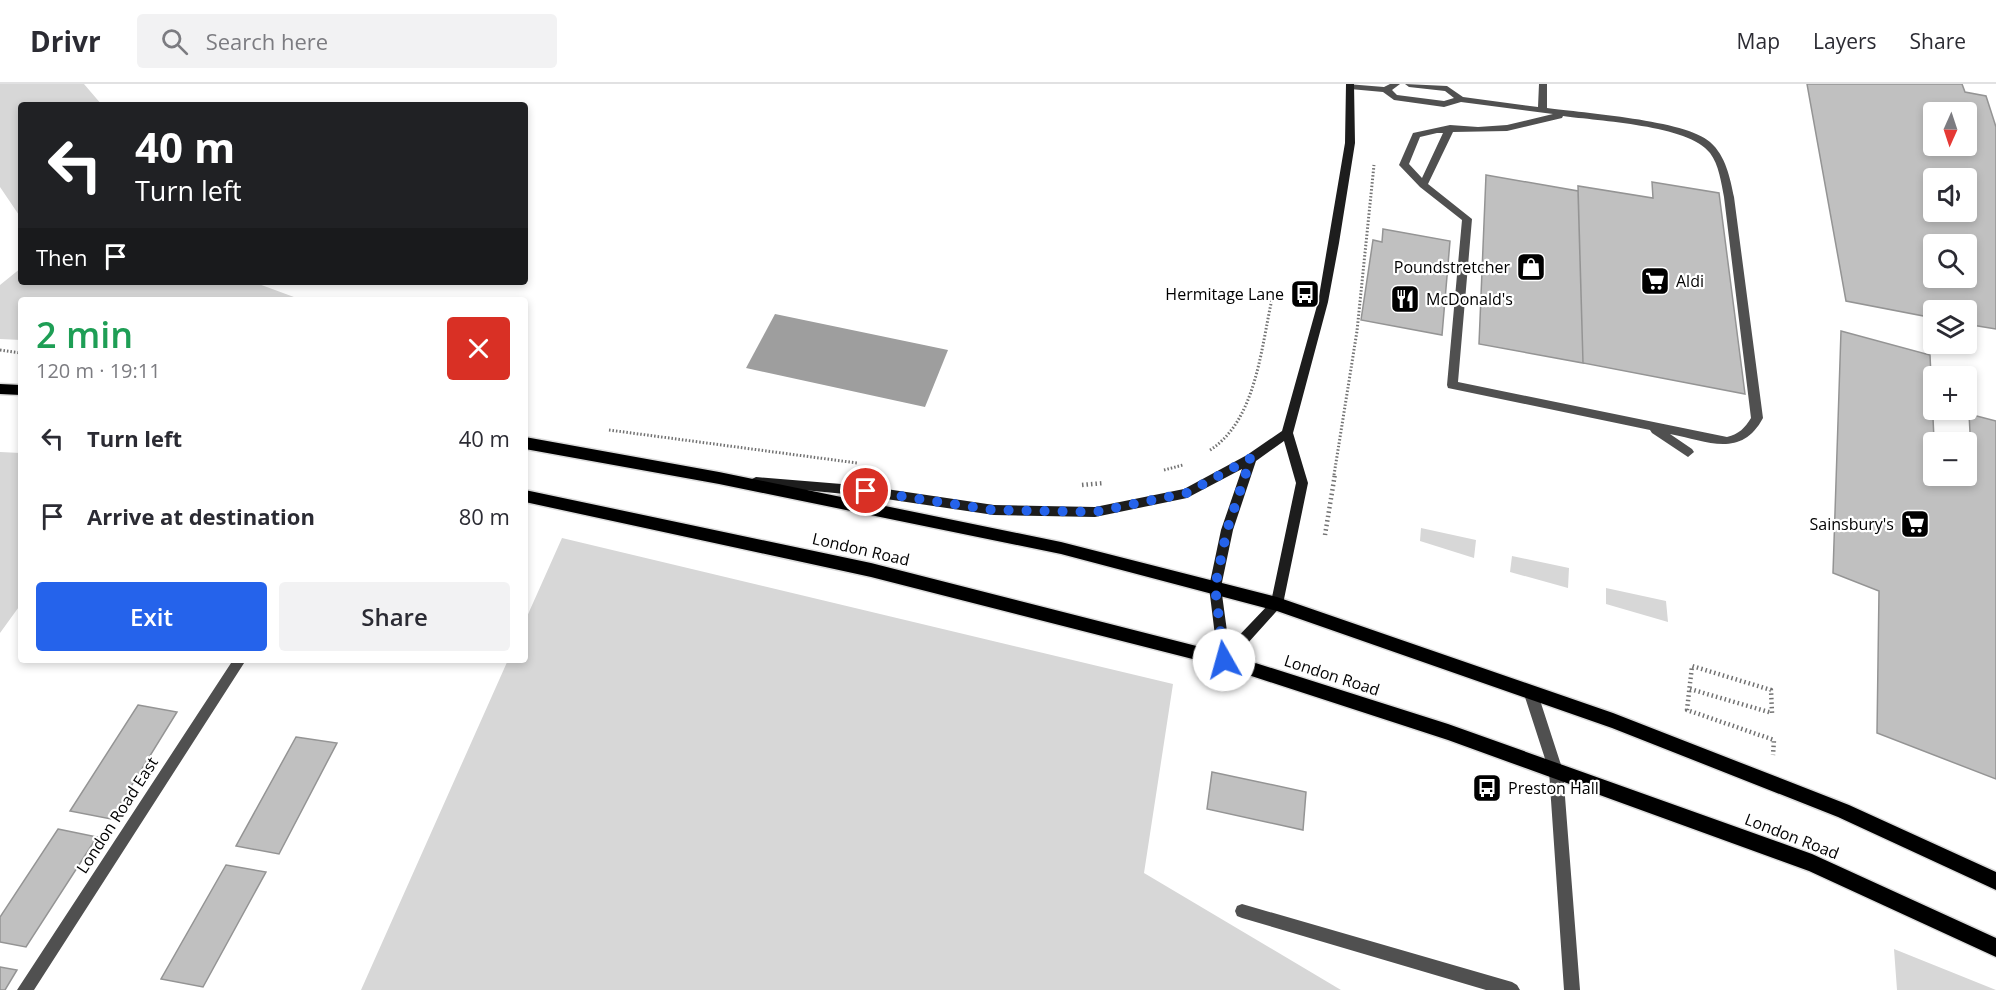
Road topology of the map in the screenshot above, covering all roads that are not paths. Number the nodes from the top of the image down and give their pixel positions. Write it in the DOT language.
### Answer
graph roads {
  1 [pos="1396,84"];
  2 [pos="1409,84"];
  3 [pos="1543,84"];
  4 [pos="1350,85"];
  5 [pos="1386,90"];
  6 [pos="1461,99"];
  7 [pos="1542,111"];
  8 [pos="1568,114"];
  9 [pos="1450,128"];
  10 [pos="1423,185"];
  11 [pos="0,389"];
  12 [pos="18,390"];
  13 [pos="1650,426"];
  14 [pos="1287,434"];
  15 [pos="528,444"];
  16 [pos="1688,452"];
  17 [pos="1251,458"];
  18 [pos="719,478"];
  19 [pos="528,497"];
  20 [pos="1215,587"];
  21 [pos="1276,604"];
  22 [pos="1224,660"];
  23 [pos="238,663"];
  24 [pos="1531,694"];
  25 [pos="1556,771"];
  26 [pos="1996,881"];
  27 [pos="1242,910"];
  28 [pos="1996,948"];
  29 [pos="25,990"];
  30 [pos="1512,990"];
  31 [pos="1572,990"];
  1 -- 5 [label="street"];
  2 -- 6 [label="street"];
  3 -- 7 [label="street"];
  4 -- 5 [label="street"];
  4 -- 14 [label="main road"];
  5 -- 6 [label="street"];
  6 -- 7 [label="street"];
  7 -- 8 [label="street"];
  8 -- 9 [label="street"];
  8 -- 13 [label="street"];
  9 -- 10 [label="street"];
  9 -- 10 [label="street"];
  10 -- 13 [label="street"];
  11 -- 12 [label="main road"];
  13 -- 16 [label="street"];
  14 -- 17 [label="main road"];
  14 -- 21 [label="main road"];
  15 -- 18 [label="main road"];
  17 -- 18 [label="main road"];
  17 -- 20 [label="main road"];
  18 -- 20 [label="main road"];
  19 -- 22 [label="main road, London Road"];
  20 -- 21 [label="main road"];
  20 -- 22 [label="main road"];
  21 -- 22 [label="main road"];
  21 -- 24 [label="main road"];
  22 -- 25 [label="main road, London Road"];
  23 -- 29 [label="street, London Road East"];
  24 -- 25 [label="street"];
  24 -- 26 [label="main road"];
  25 -- 28 [label="main road, London Road"];
  25 -- 31 [label="street"];
  27 -- 30 [label="street"];
}
